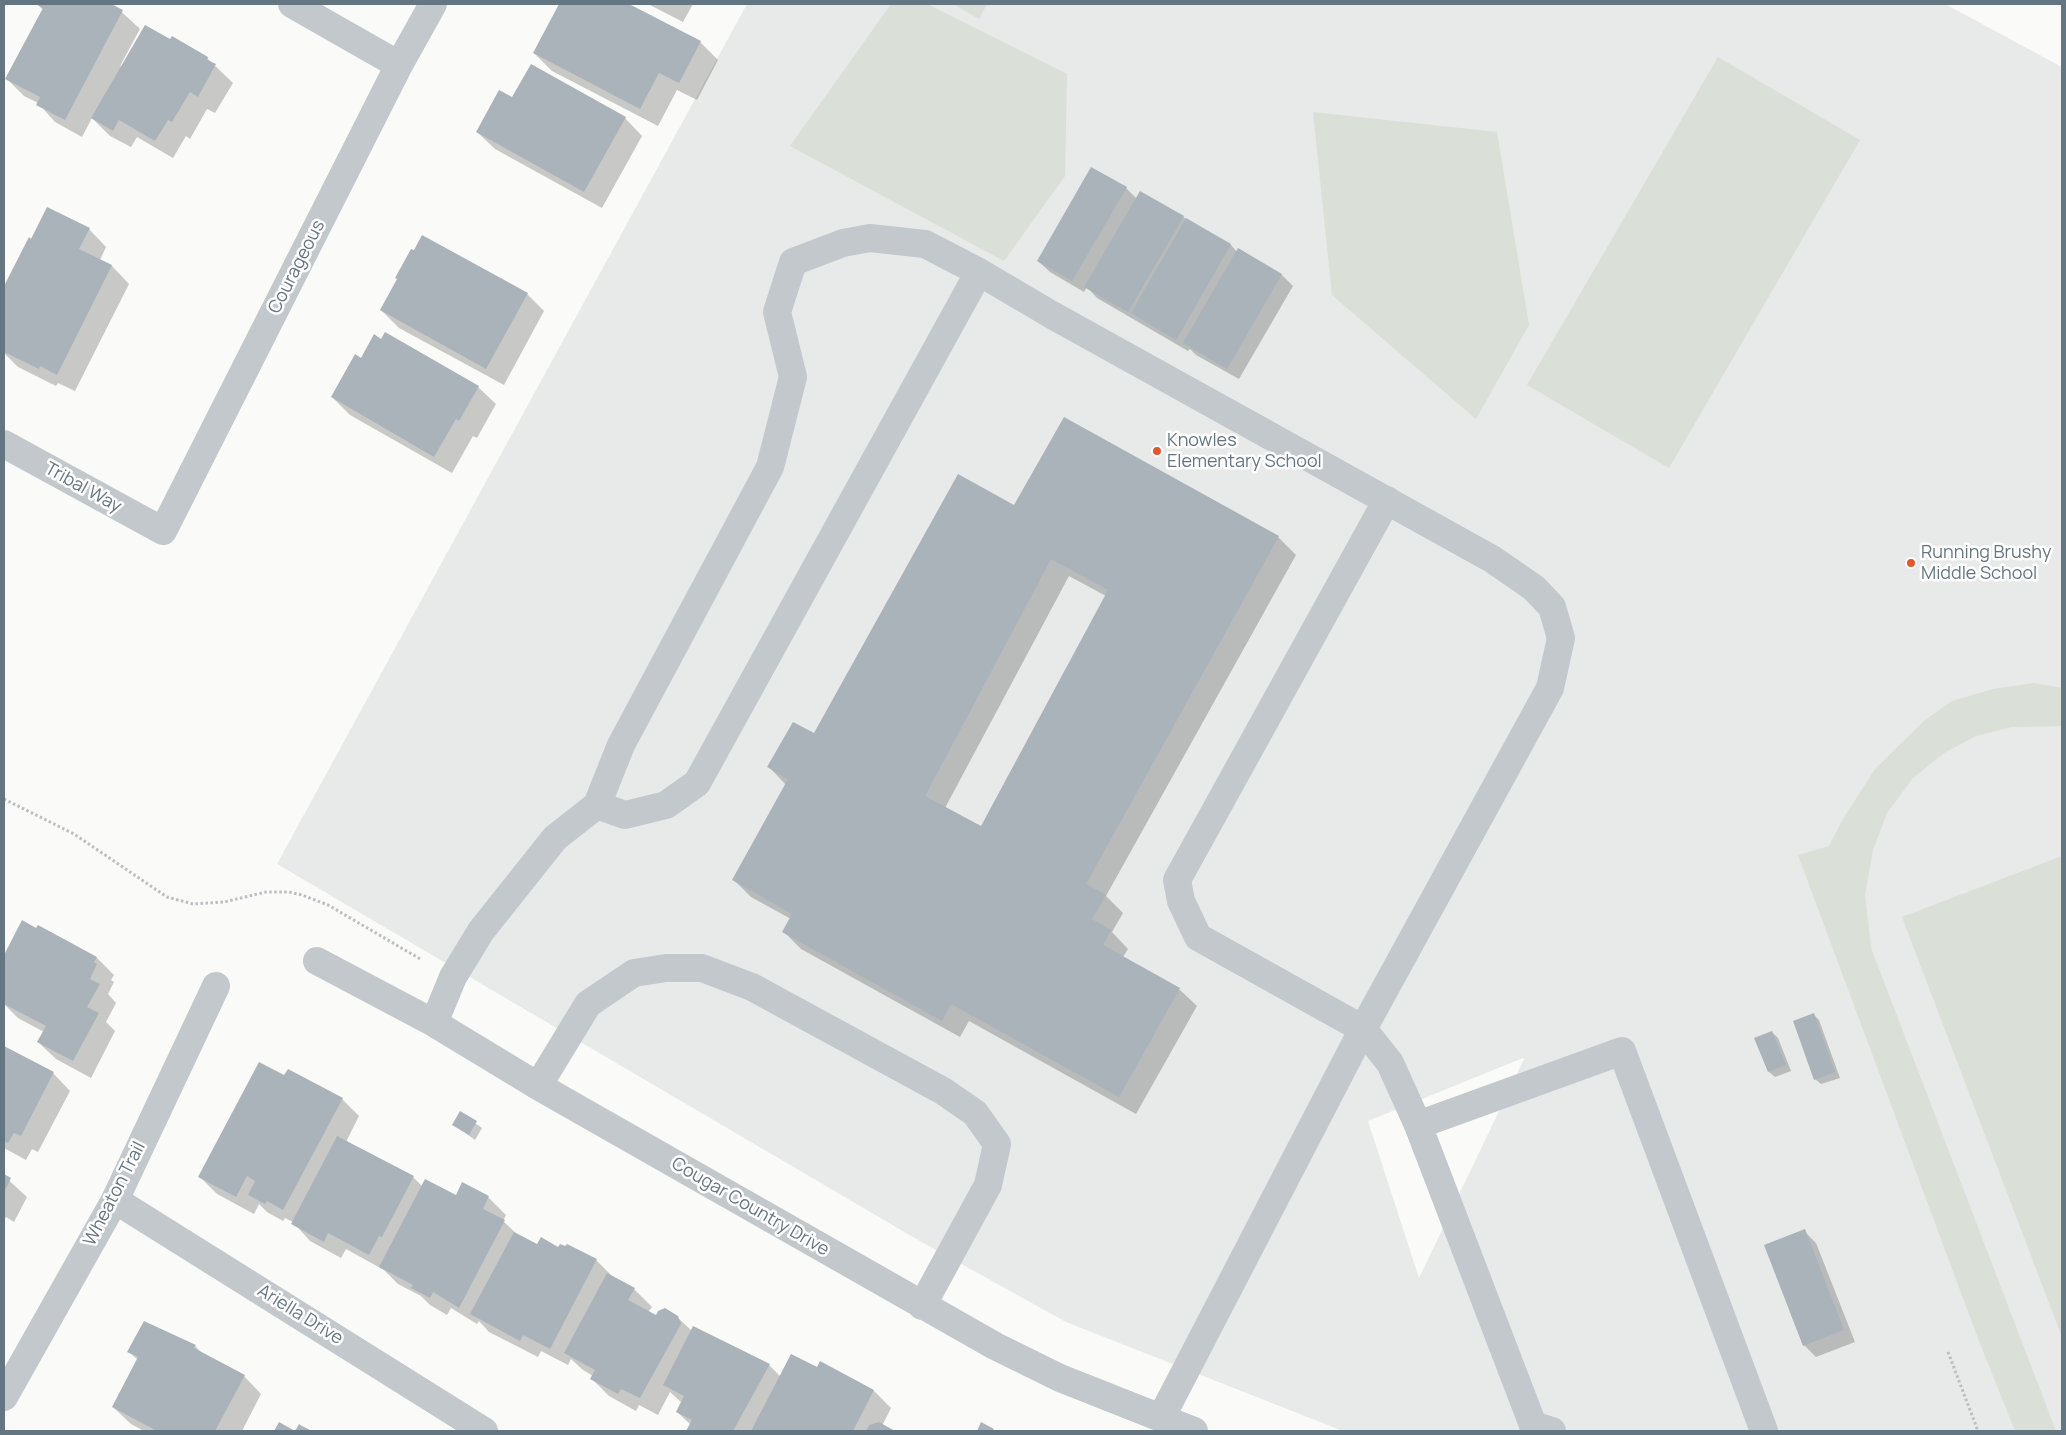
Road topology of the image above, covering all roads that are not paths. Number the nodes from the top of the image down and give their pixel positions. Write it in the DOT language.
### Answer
graph roads {
  1 [pos="292,4"];
  2 [pos="433,4"];
  3 [pos="399,65"];
  4 [pos="979,272"];
  5 [pos="4,444"];
  6 [pos="1387,500"];
  7 [pos="163,531"];
  8 [pos="598,805"];
  9 [pos="317,961"];
  10 [pos="216,986"];
  11 [pos="434,1023"];
  12 [pos="1363,1029"];
  13 [pos="538,1086"];
  14 [pos="1418,1125"];
  15 [pos="115,1200"];
  16 [pos="922,1306"];
  17 [pos="4,1397"];
  18 [pos="1160,1418"];
  19 [pos="484,1431"];
  20 [pos="1194,1431"];
  21 [pos="1552,1431"];
  22 [pos="1764,1431"];
  1 -- 3 [label="street"];
  2 -- 3 [label="street, Courageous"];
  3 -- 7 [label="street, Courageous"];
  4 -- 6 [label="street"];
  4 -- 8 [label="street"];
  4 -- 8 [label="street"];
  5 -- 7 [label="street, Tribal Way"];
  6 -- 12 [label="street"];
  6 -- 12 [label="street"];
  8 -- 11 [label="street"];
  9 -- 11 [label="street, Cougar Country Drive"];
  10 -- 15 [label="street, Wheaton Trail"];
  11 -- 13 [label="street, Cougar Country Drive"];
  12 -- 14 [label="street"];
  12 -- 18 [label="street"];
  13 -- 16 [label="street, Cougar Country Drive"];
  13 -- 16 [label="street"];
  14 -- 21 [label="street"];
  14 -- 22 [label="street"];
  15 -- 17 [label="street, Wheaton Trail"];
  15 -- 19 [label="street, Ariella Drive"];
  16 -- 18 [label="street, Cougar Country Drive"];
  18 -- 20 [label="street, Cougar Country Drive"];
}
